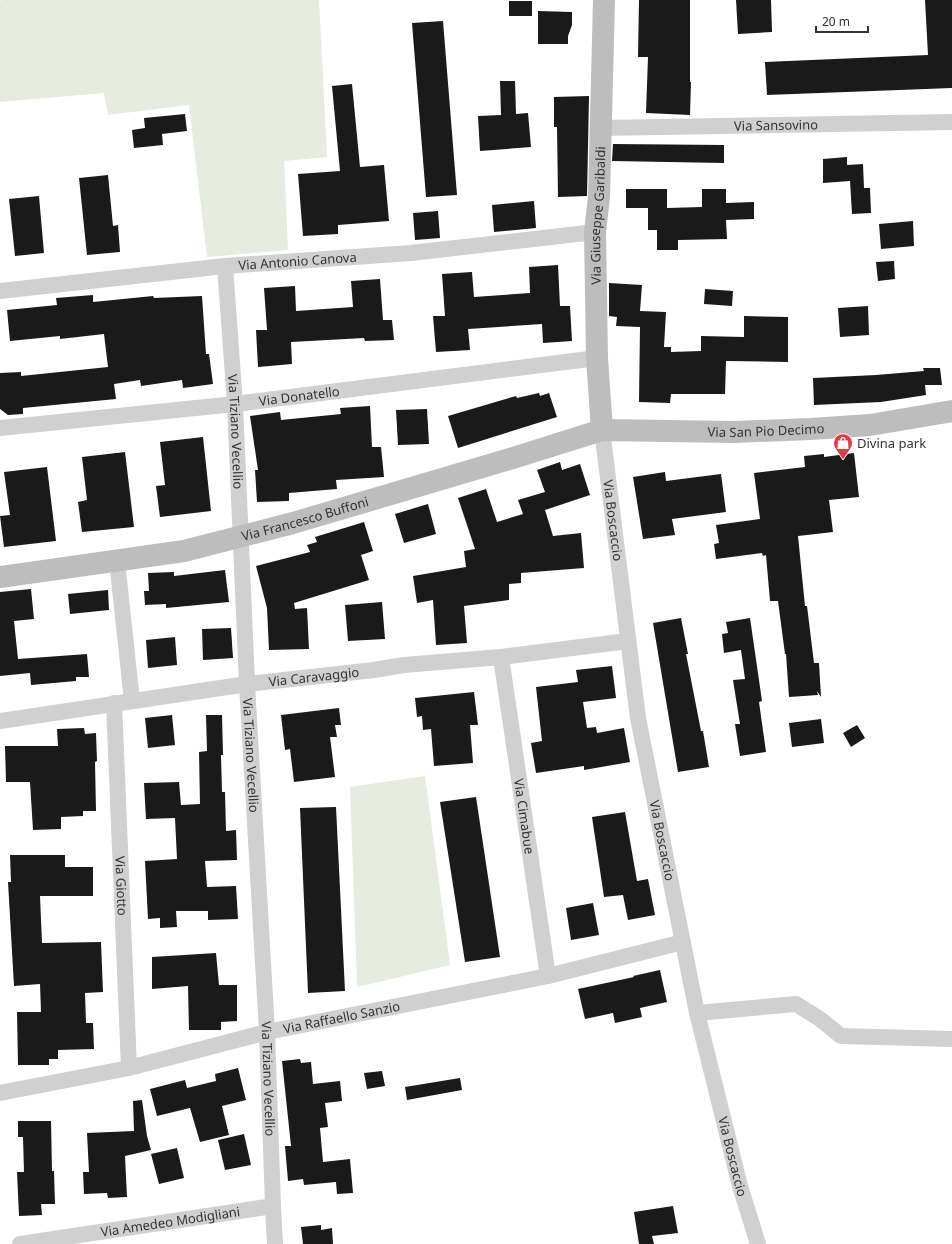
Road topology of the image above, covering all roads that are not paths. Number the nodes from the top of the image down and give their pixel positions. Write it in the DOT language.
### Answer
graph roads {
  1 [pos="604,0"];
  2 [pos="952,122"];
  3 [pos="600,128"];
  4 [pos="595,232"];
  5 [pos="225,266"];
  6 [pos="0,290"];
  7 [pos="597,358"];
  8 [pos="235,404"];
  9 [pos="952,411"];
  10 [pos="0,428"];
  11 [pos="602,430"];
  12 [pos="241,536"];
  13 [pos="117,561"];
  14 [pos="0,577"];
  15 [pos="628,641"];
  16 [pos="501,657"];
  17 [pos="247,684"];
  18 [pos="132,701"];
  19 [pos="114,703"];
  20 [pos="0,721"];
  21 [pos="683,942"];
  22 [pos="548,976"];
  23 [pos="697,1013"];
  24 [pos="268,1032"];
  25 [pos="952,1039"];
  26 [pos="129,1068"];
  27 [pos="0,1093"];
  28 [pos="273,1206"];
  29 [pos="20,1244"];
  30 [pos="275,1244"];
  31 [pos="758,1244"];
  1 -- 3 [label="street, Via Giuseppe Garibaldi"];
  2 -- 3 [label="street, Via Sansovino"];
  3 -- 4 [label="street, Via Giuseppe Garibaldi"];
  4 -- 5 [label="street, Via Antonio Canova"];
  4 -- 7 [label="street, Via Giuseppe Garibaldi"];
  5 -- 6 [label="street, Via Antonio Canova"];
  5 -- 8 [label="street, Via Tiziano Vecellio"];
  7 -- 8 [label="street, Via Donatello"];
  7 -- 11 [label="street, Via Giuseppe Garibaldi"];
  8 -- 10 [label="street, Via Donatello"];
  8 -- 12 [label="street, Via Tiziano Vecellio"];
  9 -- 11 [label="street, Via San Pio Decimo"];
  11 -- 12 [label="street, Via Francesco Buffoni"];
  11 -- 15 [label="street, Via Boscaccio"];
  12 -- 13 [label="street, Via Francesco Buffoni"];
  12 -- 17 [label="street, Via Tiziano Vecellio"];
  13 -- 14 [label="street, Via Francesco Buffoni"];
  13 -- 18 [label="street"];
  15 -- 16 [label="street, Via Caravaggio"];
  15 -- 21 [label="street, Via Boscaccio"];
  16 -- 17 [label="street, Via Caravaggio"];
  16 -- 22 [label="street, Via Cimabue"];
  17 -- 18 [label="street, Via Caravaggio"];
  17 -- 24 [label="street, Via Tiziano Vecellio"];
  18 -- 19 [label="street, Via Caravaggio"];
  19 -- 20 [label="street, Via Caravaggio"];
  19 -- 26 [label="street, Via Giotto"];
  21 -- 22 [label="street, Via Raffaello Sanzio"];
  21 -- 23 [label="street, Via Boscaccio"];
  22 -- 24 [label="street, Via Raffaello Sanzio"];
  23 -- 25 [label="street"];
  23 -- 31 [label="street, Via Boscaccio"];
  24 -- 26 [label="street, Via Raffaello Sanzio"];
  24 -- 28 [label="street, Via Tiziano Vecellio"];
  26 -- 27 [label="street, Via Raffaello Sanzio"];
  28 -- 29 [label="street, Via Amedeo Modigliani"];
  28 -- 30 [label="street, Via Tiziano Vecellio"];
}
